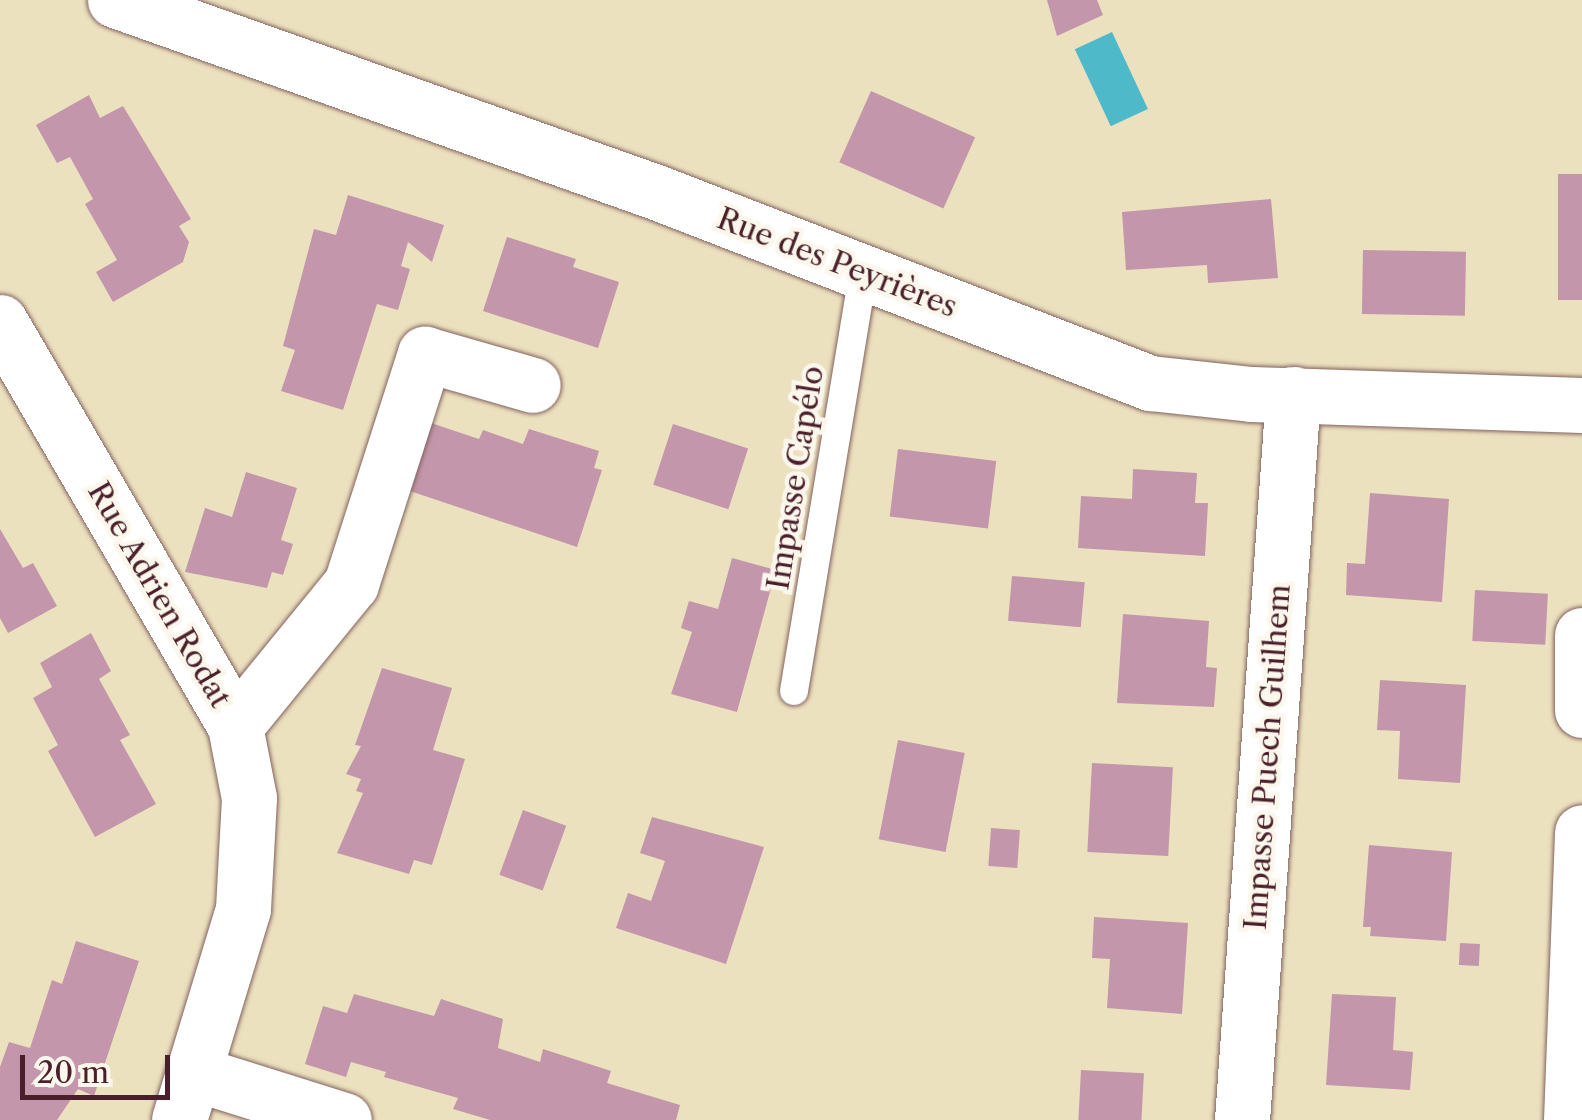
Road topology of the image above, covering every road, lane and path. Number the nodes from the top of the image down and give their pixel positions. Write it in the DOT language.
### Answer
graph roads {
  1 [pos="115,0"];
  2 [pos="863,276"];
  3 [pos="0,322"];
  4 [pos="533,385"];
  5 [pos="1293,394"];
  6 [pos="1582,405"];
  7 [pos="1582,634"];
  8 [pos="794,691"];
  9 [pos="1582,710"];
  10 [pos="235,726"];
  11 [pos="1582,832"];
  12 [pos="186,1097"];
  13 [pos="344,1120"];
  14 [pos="1242,1120"];
  15 [pos="1571,1120"];
  1 -- 2 [label="street, Rue des Peyrières"];
  2 -- 5 [label="street, Rue des Peyrières"];
  2 -- 8 [label="lane, Impasse Capélo"];
  3 -- 10 [label="street, Rue Adrien Rodat"];
  4 -- 10 [label="street"];
  5 -- 6 [label="street, Rue des Peyrières"];
  5 -- 14 [label="street, Impasse Puech Guilhem"];
  7 -- 9 [label="street"];
  10 -- 12 [label="street, Rue Adrien Rodat"];
  11 -- 15 [label="street"];
  12 -- 13 [label="street"];
}
